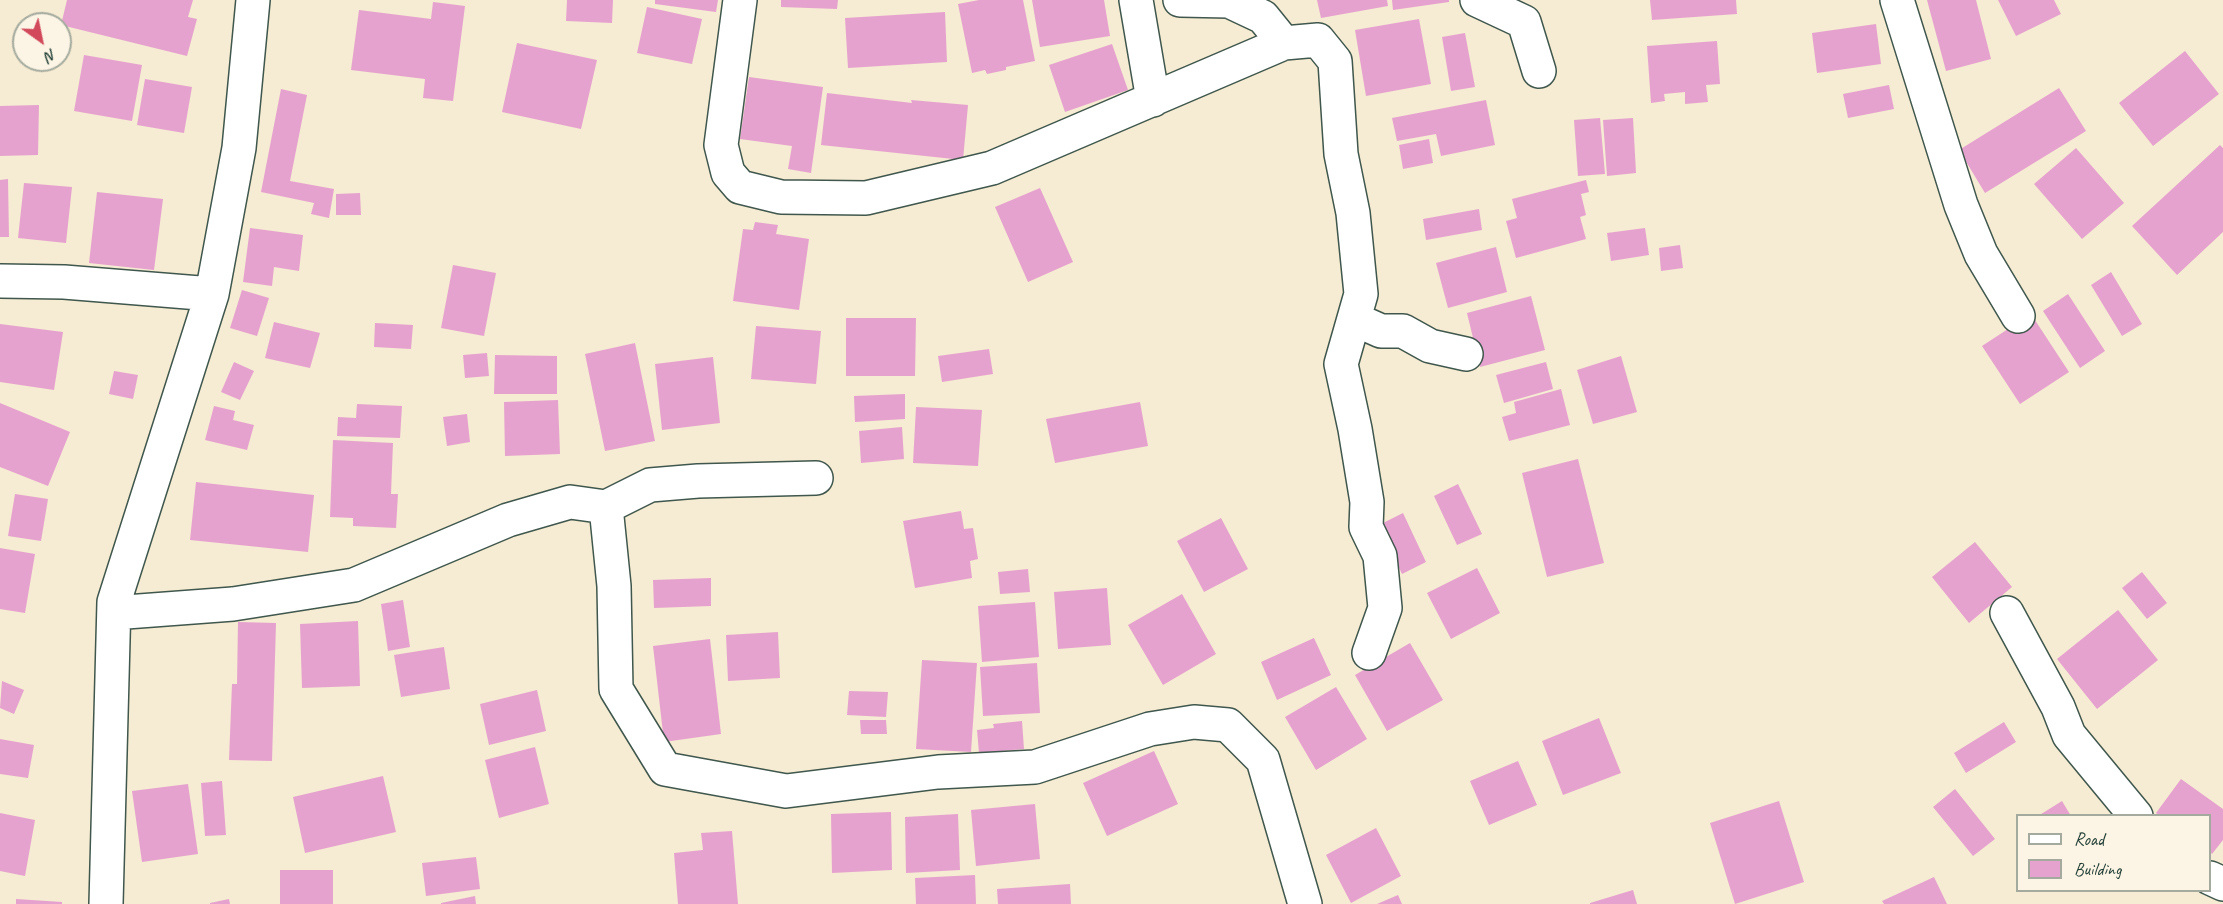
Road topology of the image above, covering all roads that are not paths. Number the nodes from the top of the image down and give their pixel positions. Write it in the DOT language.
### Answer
graph roads {
  1 [pos="253,0"];
  2 [pos="740,0"];
  3 [pos="1136,0"];
  4 [pos="1180,0"];
  5 [pos="1477,0"];
  6 [pos="1897,0"];
  7 [pos="1284,43"];
  8 [pos="1539,71"];
  9 [pos="1153,100"];
  10 [pos="0,281"];
  11 [pos="212,294"];
  12 [pos="2018,316"];
  13 [pos="1354,319"];
  14 [pos="1466,354"];
  15 [pos="816,478"];
  16 [pos="606,507"];
  17 [pos="114,602"];
  18 [pos="2007,613"];
  19 [pos="1369,653"];
  20 [pos="2134,814"];
  21 [pos="106,904"];
  22 [pos="1305,904"];
  1 -- 11 [label="street"];
  2 -- 9 [label="street"];
  3 -- 9 [label="street"];
  4 -- 7 [label="street"];
  5 -- 8 [label="street"];
  6 -- 12 [label="street"];
  7 -- 9 [label="street"];
  7 -- 13 [label="street"];
  10 -- 11 [label="street"];
  11 -- 17 [label="street"];
  13 -- 14 [label="street"];
  13 -- 19 [label="street"];
  15 -- 16 [label="street"];
  16 -- 17 [label="street"];
  16 -- 22 [label="street"];
  17 -- 21 [label="street"];
  18 -- 20 [label="street"];
}
